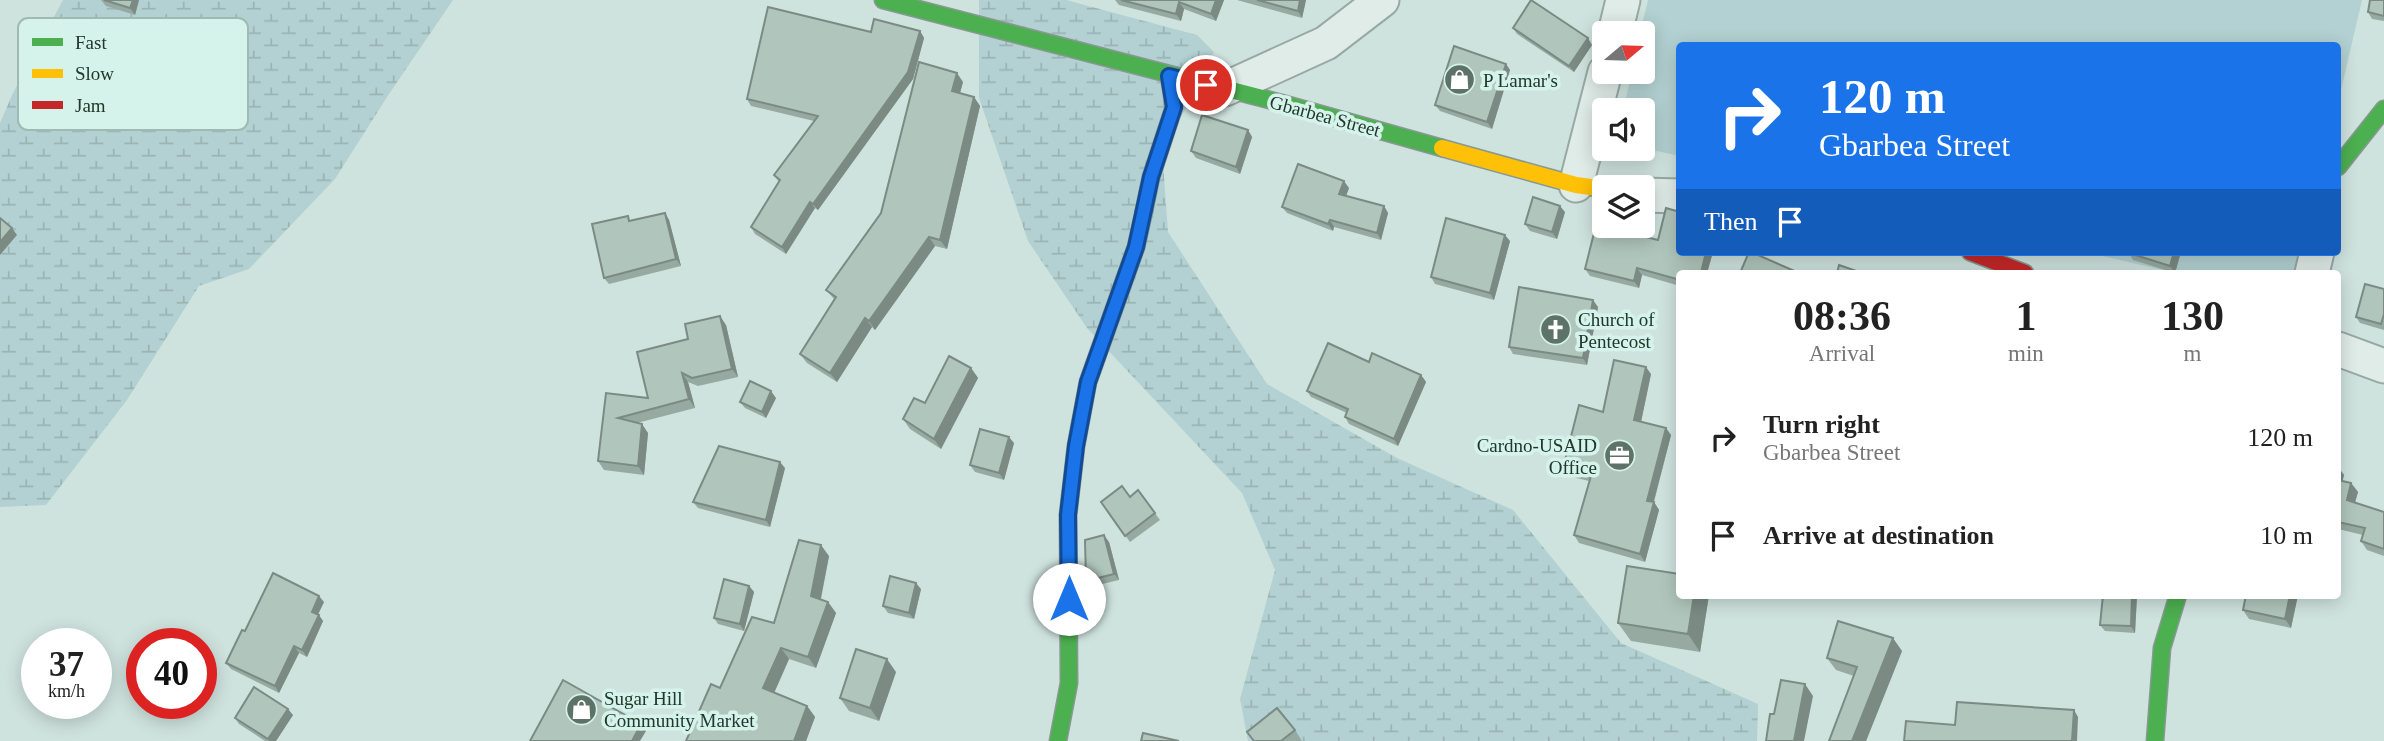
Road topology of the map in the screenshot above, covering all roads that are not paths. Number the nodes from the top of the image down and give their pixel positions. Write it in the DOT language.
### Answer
graph roads {
  1 [pos="883,0"];
  2 [pos="1382,0"];
  3 [pos="1623,0"];
  4 [pos="1618,21"];
  5 [pos="1169,76"];
  6 [pos="1603,84"];
  7 [pos="1225,89"];
  8 [pos="2384,109"];
  9 [pos="2341,163"];
  10 [pos="1590,187"];
  11 [pos="1655,196"];
  12 [pos="1676,197"];
  13 [pos="1980,256"];
  14 [pos="2017,270"];
  15 [pos="2341,350"];
  16 [pos="2384,366"];
  17 [pos="2177,599"];
  18 [pos="1058,741"];
  19 [pos="2155,741"];
  1 -- 5 [label="street, Gbarbea Street"];
  2 -- 7 [label="street"];
  3 -- 4 [label="street"];
  5 -- 7 [label="street, Gbarbea Street"];
  5 -- 18 [label="street"];
  6 -- 10 [label="street"];
  7 -- 10 [label="street, Gbarbea Street"];
  8 -- 9 [label="street"];
  11 -- 12 [label="street"];
  13 -- 14 [label="street"];
  15 -- 16 [label="street"];
  17 -- 19 [label="street"];
}
